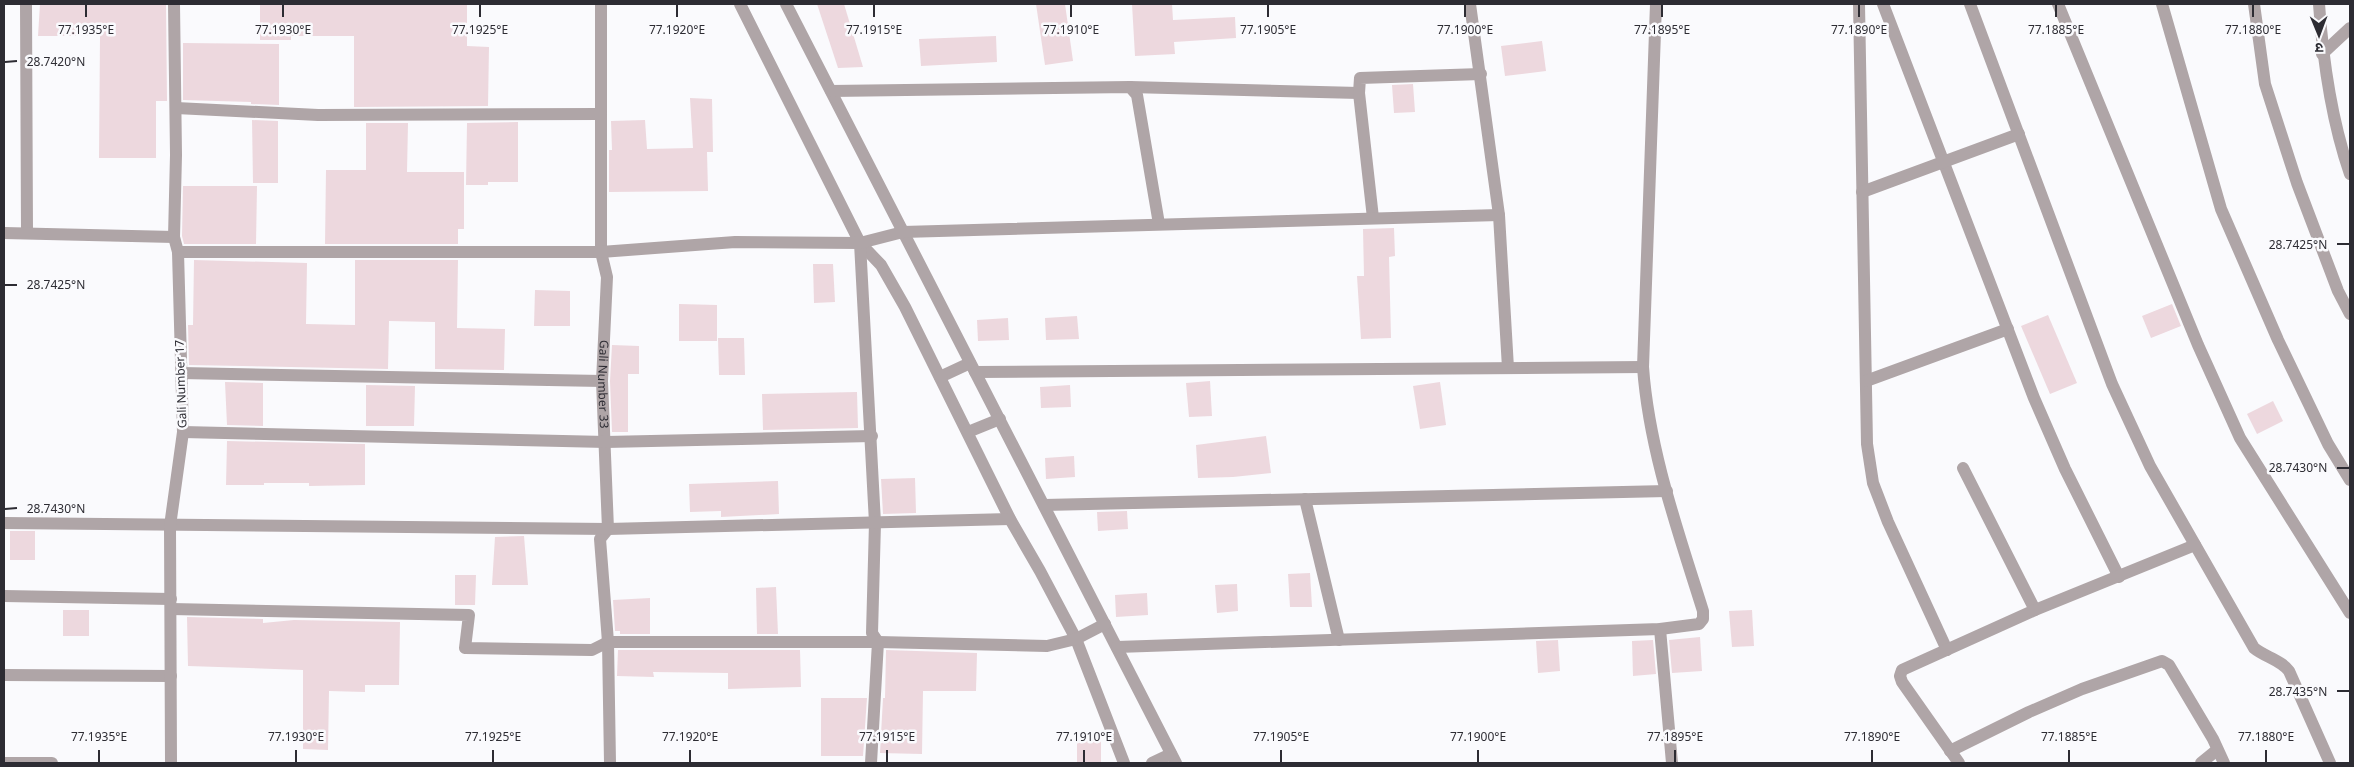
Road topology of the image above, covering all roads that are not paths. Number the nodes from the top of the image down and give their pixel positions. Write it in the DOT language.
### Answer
graph roads {
  1 [pos="26,4"];
  2 [pos="174,4"];
  3 [pos="601,4"];
  4 [pos="740,4"];
  5 [pos="786,4"];
  6 [pos="1470,4"];
  7 [pos="1656,4"];
  8 [pos="1859,4"];
  9 [pos="1884,4"];
  10 [pos="1970,4"];
  11 [pos="2058,4"];
  12 [pos="2162,4"];
  13 [pos="2254,4"];
  14 [pos="2319,4"];
  15 [pos="2350,28"];
  16 [pos="2322,54"];
  17 [pos="1481,74"];
  18 [pos="1130,87"];
  19 [pos="831,91"];
  20 [pos="1359,93"];
  21 [pos="176,108"];
  22 [pos="601,114"];
  23 [pos="2019,134"];
  24 [pos="2348,160"];
  25 [pos="1944,162"];
  26 [pos="2350,174"];
  27 [pos="1862,192"];
  28 [pos="1499,215"];
  29 [pos="1374,218"];
  30 [pos="1159,224"];
  31 [pos="903,232"];
  32 [pos="4,233"];
  33 [pos="27,233"];
  34 [pos="174,237"];
  35 [pos="860,242"];
  36 [pos="178,252"];
  37 [pos="601,252"];
  38 [pos="2350,314"];
  39 [pos="2008,329"];
  40 [pos="972,367"];
  41 [pos="1643,367"];
  42 [pos="1508,368"];
  43 [pos="181,373"];
  44 [pos="942,376"];
  45 [pos="602,381"];
  46 [pos="1866,381"];
  47 [pos="1000,419"];
  48 [pos="970,431"];
  49 [pos="183,432"];
  50 [pos="872,436"];
  51 [pos="606,442"];
  52 [pos="1963,468"];
  53 [pos="2350,480"];
  54 [pos="1667,491"];
  55 [pos="1305,499"];
  56 [pos="1044,505"];
  57 [pos="1010,519"];
  58 [pos="4,523"];
  59 [pos="875,523"];
  60 [pos="170,526"];
  61 [pos="608,529"];
  62 [pos="2195,545"];
  63 [pos="2119,577"];
  64 [pos="4,596"];
  65 [pos="171,604"];
  66 [pos="2035,610"];
  67 [pos="2350,613"];
  68 [pos="1099,627"];
  69 [pos="1660,629"];
  70 [pos="1079,637"];
  71 [pos="1339,640"];
  72 [pos="608,642"];
  73 [pos="878,642"];
  74 [pos="1117,647"];
  75 [pos="1947,650"];
  76 [pos="4,675"];
  77 [pos="171,676"];
  78 [pos="2218,750"];
  79 [pos="1950,751"];
  80 [pos="1165,760"];
  81 [pos="4,763"];
  82 [pos="52,763"];
  83 [pos="171,763"];
  84 [pos="610,763"];
  85 [pos="871,763"];
  86 [pos="1124,763"];
  87 [pos="1672,763"];
  88 [pos="1959,763"];
  89 [pos="2201,763"];
  90 [pos="2224,763"];
  91 [pos="2330,763"];
  1 -- 33 [label="street"];
  2 -- 21 [label="street, Gali Number 17"];
  3 -- 22 [label="street, Gali Number 33"];
  4 -- 35 [label="street"];
  5 -- 19 [label="street"];
  6 -- 17 [label="street"];
  7 -- 41 [label="street"];
  8 -- 27 [label="street"];
  9 -- 25 [label="street"];
  10 -- 23 [label="street"];
  11 -- 67 [label="street"];
  12 -- 53 [label="street"];
  13 -- 38 [label="street"];
  14 -- 16 [label="street"];
  15 -- 16 [label="street"];
  16 -- 24 [label="street"];
  17 -- 20 [label="street"];
  17 -- 28 [label="street"];
  18 -- 19 [label="street"];
  18 -- 20 [label="street"];
  18 -- 30 [label="street"];
  19 -- 31 [label="street"];
  20 -- 29 [label="street"];
  21 -- 22 [label="street"];
  21 -- 34 [label="street, Gali Number 17"];
  22 -- 37 [label="street, Gali Number 33"];
  23 -- 25 [label="street"];
  23 -- 62 [label="street"];
  24 -- 26 [label="street"];
  25 -- 27 [label="street"];
  25 -- 39 [label="street"];
  27 -- 46 [label="street"];
  28 -- 29 [label="street"];
  28 -- 42 [label="street"];
  29 -- 30 [label="street"];
  30 -- 31 [label="street"];
  31 -- 35 [label="street"];
  31 -- 40 [label="street"];
  32 -- 33 [label="street"];
  33 -- 34 [label="street"];
  34 -- 36 [label="street, Gali Number 17"];
  35 -- 37 [label="street"];
  35 -- 44 [label="street"];
  35 -- 50 [label="street"];
  36 -- 37 [label="street"];
  36 -- 43 [label="street, Gali Number 17"];
  37 -- 45 [label="street, Gali Number 33"];
  39 -- 46 [label="street"];
  39 -- 63 [label="street"];
  40 -- 42 [label="street"];
  40 -- 44 [label="street"];
  40 -- 47 [label="street"];
  41 -- 42 [label="street"];
  41 -- 54 [label="street"];
  43 -- 45 [label="street"];
  43 -- 49 [label="street, Gali Number 17"];
  44 -- 48 [label="street"];
  45 -- 51 [label="street, Gali Number 33"];
  46 -- 75 [label="street"];
  47 -- 48 [label="street"];
  47 -- 56 [label="street"];
  48 -- 57 [label="street"];
  49 -- 51 [label="street"];
  49 -- 60 [label="street, Gali Number 17"];
  50 -- 51 [label="street"];
  50 -- 59 [label="street"];
  51 -- 61 [label="street, Gali Number 33"];
  52 -- 66 [label="street"];
  54 -- 55 [label="street"];
  54 -- 69 [label="street"];
  55 -- 56 [label="street"];
  55 -- 71 [label="street"];
  56 -- 68 [label="street"];
  57 -- 59 [label="street"];
  57 -- 70 [label="street"];
  58 -- 60 [label="street"];
  59 -- 61 [label="street"];
  59 -- 73 [label="street"];
  60 -- 61 [label="street"];
  60 -- 65 [label="street, Gali Number 17"];
  61 -- 72 [label="street, Gali Number 33"];
  62 -- 63 [label="street"];
  62 -- 91 [label="street"];
  63 -- 66 [label="street"];
  64 -- 65 [label="street"];
  65 -- 72 [label="street"];
  65 -- 77 [label="street, Gali Number 17"];
  66 -- 75 [label="street"];
  68 -- 70 [label="street"];
  68 -- 74 [label="street"];
  69 -- 71 [label="street"];
  69 -- 87 [label="street"];
  70 -- 73 [label="street"];
  70 -- 86 [label="street"];
  71 -- 74 [label="street"];
  72 -- 73 [label="street"];
  72 -- 84 [label="street, Gali Number 33"];
  73 -- 85 [label="street"];
  74 -- 80 [label="street"];
  75 -- 79 [label="street"];
  76 -- 77 [label="street"];
  77 -- 83 [label="street, Gali Number 17"];
  78 -- 79 [label="street"];
  78 -- 89 [label="street"];
  78 -- 90 [label="street"];
  79 -- 88 [label="street"];
  81 -- 82 [label="street"];
}
